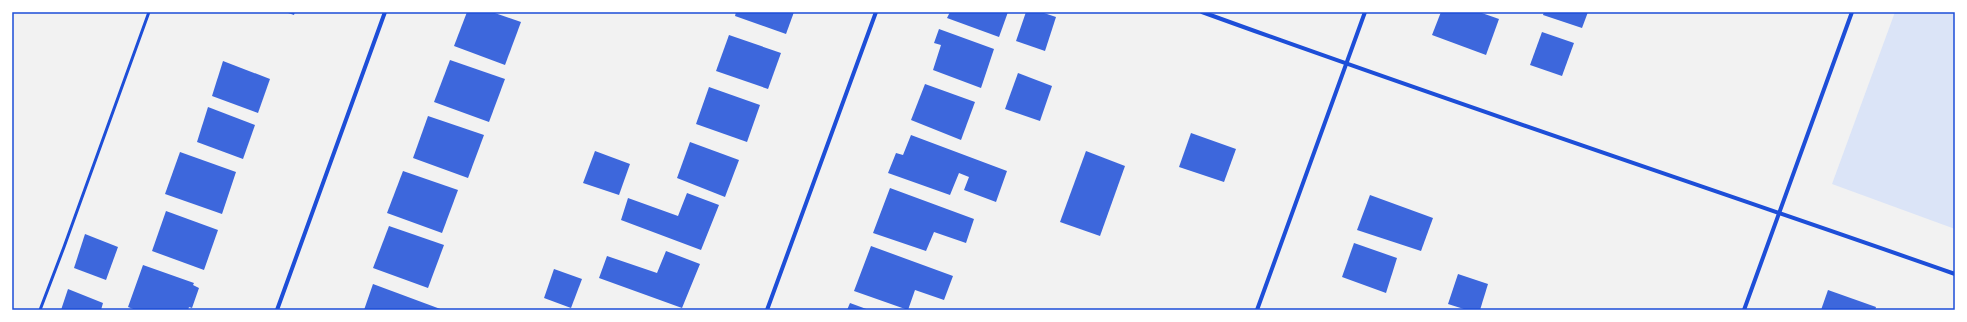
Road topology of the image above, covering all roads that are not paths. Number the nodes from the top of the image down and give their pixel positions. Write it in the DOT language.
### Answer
graph roads {
  1 [pos="149,12"];
  2 [pos="385,12"];
  3 [pos="876,12"];
  4 [pos="1202,12"];
  5 [pos="1365,12"];
  6 [pos="1852,12"];
  7 [pos="1346,64"];
  8 [pos="1780,212"];
  9 [pos="1955,274"];
  10 [pos="40,310"];
  11 [pos="277,310"];
  12 [pos="767,310"];
  13 [pos="1257,310"];
  14 [pos="1744,310"];
  1 -- 10 [label="lane"];
  2 -- 11 [label="street"];
  3 -- 12 [label="street"];
  4 -- 7 [label="street"];
  5 -- 7 [label="street"];
  6 -- 8 [label="street"];
  7 -- 8 [label="street"];
  7 -- 13 [label="street"];
  8 -- 9 [label="street"];
  8 -- 14 [label="street"];
}
